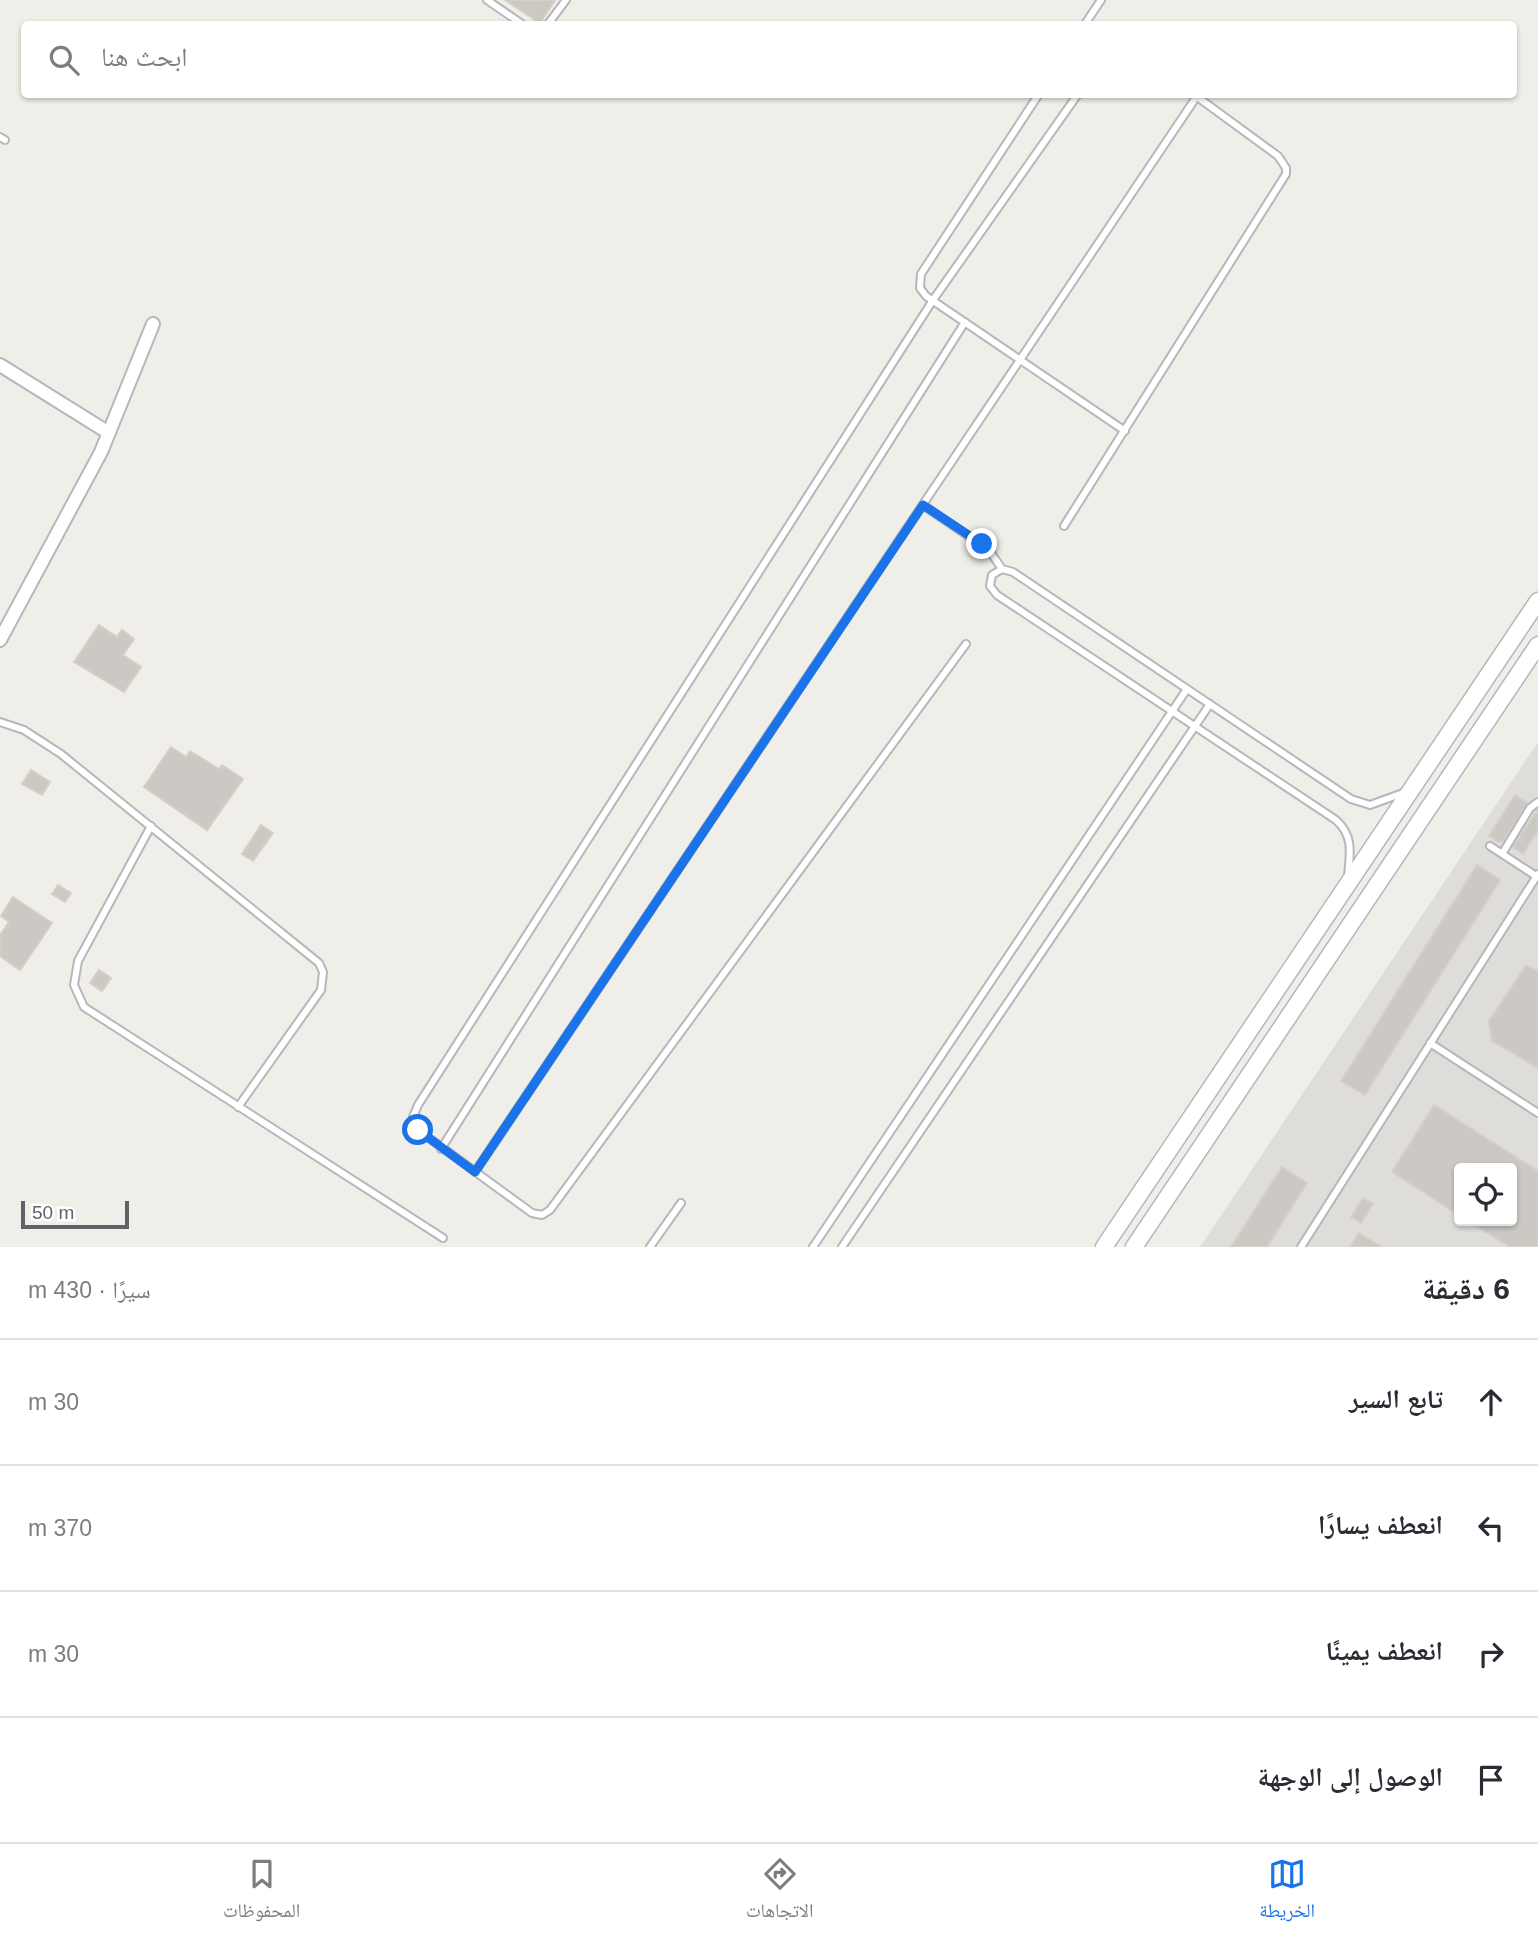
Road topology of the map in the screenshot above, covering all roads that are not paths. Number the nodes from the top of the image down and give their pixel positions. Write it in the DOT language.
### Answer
graph roads {
  1 [pos="487,0"];
  2 [pos="566,0"];
  3 [pos="1101,0"];
  4 [pos="518,21"];
  5 [pos="550,21"];
  6 [pos="1087,21"];
  7 [pos="1036,98"];
  8 [pos="1075,98"];
  9 [pos="1193,98"];
  10 [pos="1199,98"];
  11 [pos="933,300"];
  12 [pos="965,323"];
  13 [pos="153,324"];
  14 [pos="1020,360"];
  15 [pos="0,365"];
  16 [pos="1125,431"];
  17 [pos="110,433"];
  18 [pos="923,505"];
  19 [pos="1064,526"];
  20 [pos="1002,569"];
  21 [pos="1538,601"];
  22 [pos="0,640"];
  23 [pos="966,643"];
  24 [pos="1538,645"];
  25 [pos="1187,689"];
  26 [pos="1210,704"];
  27 [pos="1172,711"];
  28 [pos="0,722"];
  29 [pos="1195,726"];
  30 [pos="1414,787"];
  31 [pos="1538,802"];
  32 [pos="1394,815"];
  33 [pos="151,826"];
  34 [pos="1414,830"];
  35 [pos="1490,846"];
  36 [pos="1502,853"];
  37 [pos="1537,875"];
  38 [pos="1348,883"];
  39 [pos="1430,1043"];
  40 [pos="238,1107"];
  41 [pos="1538,1113"];
  42 [pos="442,1149"];
  43 [pos="475,1172"];
  44 [pos="681,1203"];
  45 [pos="443,1238"];
  46 [pos="650,1247"];
  47 [pos="813,1247"];
  48 [pos="842,1247"];
  49 [pos="1104,1247"];
  50 [pos="1134,1247"];
  51 [pos="1301,1247"];
  1 -- 4 [label="lane"];
  2 -- 5 [label="lane"];
  3 -- 6 [label="lane"];
  7 -- 11 [label="lane"];
  8 -- 11 [label="lane"];
  9 -- 14 [label="lane"];
  10 -- 16 [label="lane"];
  11 -- 12 [label="lane"];
  11 -- 42 [label="lane"];
  12 -- 14 [label="lane"];
  12 -- 42 [label="lane"];
  13 -- 17 [label="street"];
  14 -- 16 [label="lane"];
  14 -- 18 [label="lane"];
  15 -- 17 [label="street"];
  16 -- 19 [label="lane"];
  17 -- 22 [label="street"];
  18 -- 20 [label="lane"];
  18 -- 43 [label="lane"];
  20 -- 25 [label="lane"];
  20 -- 27 [label="lane"];
  21 -- 30 [label="street"];
  23 -- 43 [label="lane"];
  24 -- 34 [label="street"];
  25 -- 26 [label="lane"];
  25 -- 27 [label="lane"];
  26 -- 29 [label="lane"];
  26 -- 30 [label="lane"];
  27 -- 29 [label="lane"];
  27 -- 47 [label="lane"];
  28 -- 33 [label="lane"];
  29 -- 38 [label="lane"];
  29 -- 48 [label="lane"];
  30 -- 32 [label="street"];
  31 -- 36 [label="lane"];
  32 -- 34 [label="street"];
  32 -- 38 [label="street"];
  33 -- 40 [label="lane"];
  33 -- 40 [label="lane"];
  34 -- 50 [label="street"];
  35 -- 36 [label="lane"];
  36 -- 37 [label="lane"];
  37 -- 39 [label="lane"];
  38 -- 49 [label="street"];
  39 -- 41 [label="lane"];
  39 -- 51 [label="lane"];
  40 -- 45 [label="lane"];
  42 -- 43 [label="lane"];
  44 -- 46 [label="lane"];
}
